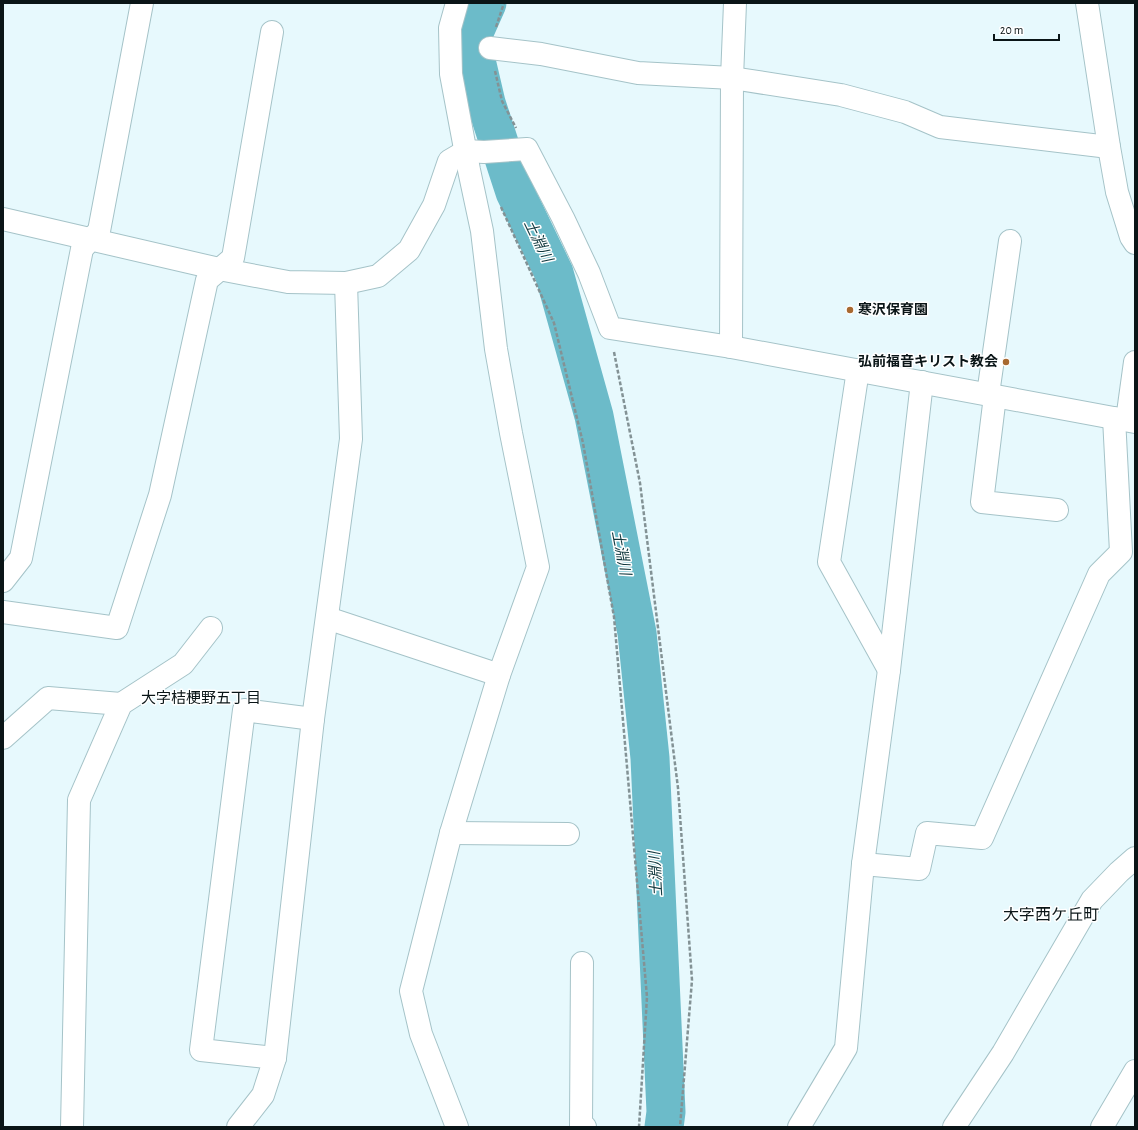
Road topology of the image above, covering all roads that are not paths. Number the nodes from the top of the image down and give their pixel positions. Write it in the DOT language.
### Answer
graph roads {
  1 [pos="142,3"];
  2 [pos="457,3"];
  3 [pos="735,3"];
  4 [pos="1087,3"];
  5 [pos="272,32"];
  6 [pos="490,48"];
  7 [pos="732,78"];
  8 [pos="1109,147"];
  9 [pos="475,151"];
  10 [pos="3,219"];
  11 [pos="90,240"];
  12 [pos="1010,241"];
  13 [pos="1135,243"];
  14 [pos="220,269"];
  15 [pos="346,283"];
  16 [pos="731,347"];
  17 [pos="1135,362"];
  18 [pos="858,370"];
  19 [pos="922,382"];
  20 [pos="992,395"];
  21 [pos="1125,420"];
  22 [pos="1057,510"];
  23 [pos="3,581"];
  24 [pos="3,612"];
  25 [pos="327,618"];
  26 [pos="211,628"];
  27 [pos="889,670"];
  28 [pos="499,675"];
  29 [pos="121,704"];
  30 [pos="313,719"];
  31 [pos="3,738"];
  32 [pos="451,833"];
  33 [pos="568,834"];
  34 [pos="1135,858"];
  35 [pos="863,864"];
  36 [pos="582,963"];
  37 [pos="275,1058"];
  38 [pos="1135,1071"];
  39 [pos="72,1127"];
  40 [pos="238,1127"];
  41 [pos="457,1127"];
  42 [pos="585,1127"];
  43 [pos="799,1127"];
  44 [pos="954,1127"];
  45 [pos="1102,1127"];
  1 -- 11 [label="street"];
  2 -- 9 [label="street"];
  3 -- 7 [label="street"];
  4 -- 8 [label="street"];
  5 -- 14 [label="street"];
  6 -- 7 [label="street"];
  7 -- 8 [label="street"];
  7 -- 16 [label="street"];
  8 -- 13 [label="street"];
  9 -- 15 [label="street"];
  9 -- 16 [label="street"];
  9 -- 28 [label="street"];
  10 -- 11 [label="street"];
  11 -- 14 [label="street"];
  11 -- 23 [label="street"];
  12 -- 20 [label="street"];
  14 -- 15 [label="street"];
  14 -- 24 [label="street"];
  15 -- 25 [label="street"];
  16 -- 18 [label="street"];
  17 -- 21 [label="street"];
  18 -- 19 [label="street"];
  18 -- 27 [label="street"];
  19 -- 20 [label="street"];
  19 -- 27 [label="street"];
  20 -- 21 [label="street"];
  20 -- 22 [label="street"];
  21 -- 35 [label="street"];
  25 -- 28 [label="street"];
  25 -- 30 [label="street"];
  26 -- 29 [label="street"];
  27 -- 35 [label="street"];
  28 -- 32 [label="street"];
  29 -- 31 [label="street"];
  29 -- 39 [label="street"];
  30 -- 37 [label="street"];
  30 -- 37 [label="street"];
  32 -- 33 [label="street"];
  32 -- 41 [label="street"];
  34 -- 44 [label="street"];
  35 -- 43 [label="street"];
  36 -- 42 [label="street"];
  37 -- 40 [label="street"];
  38 -- 45 [label="street"];
}
